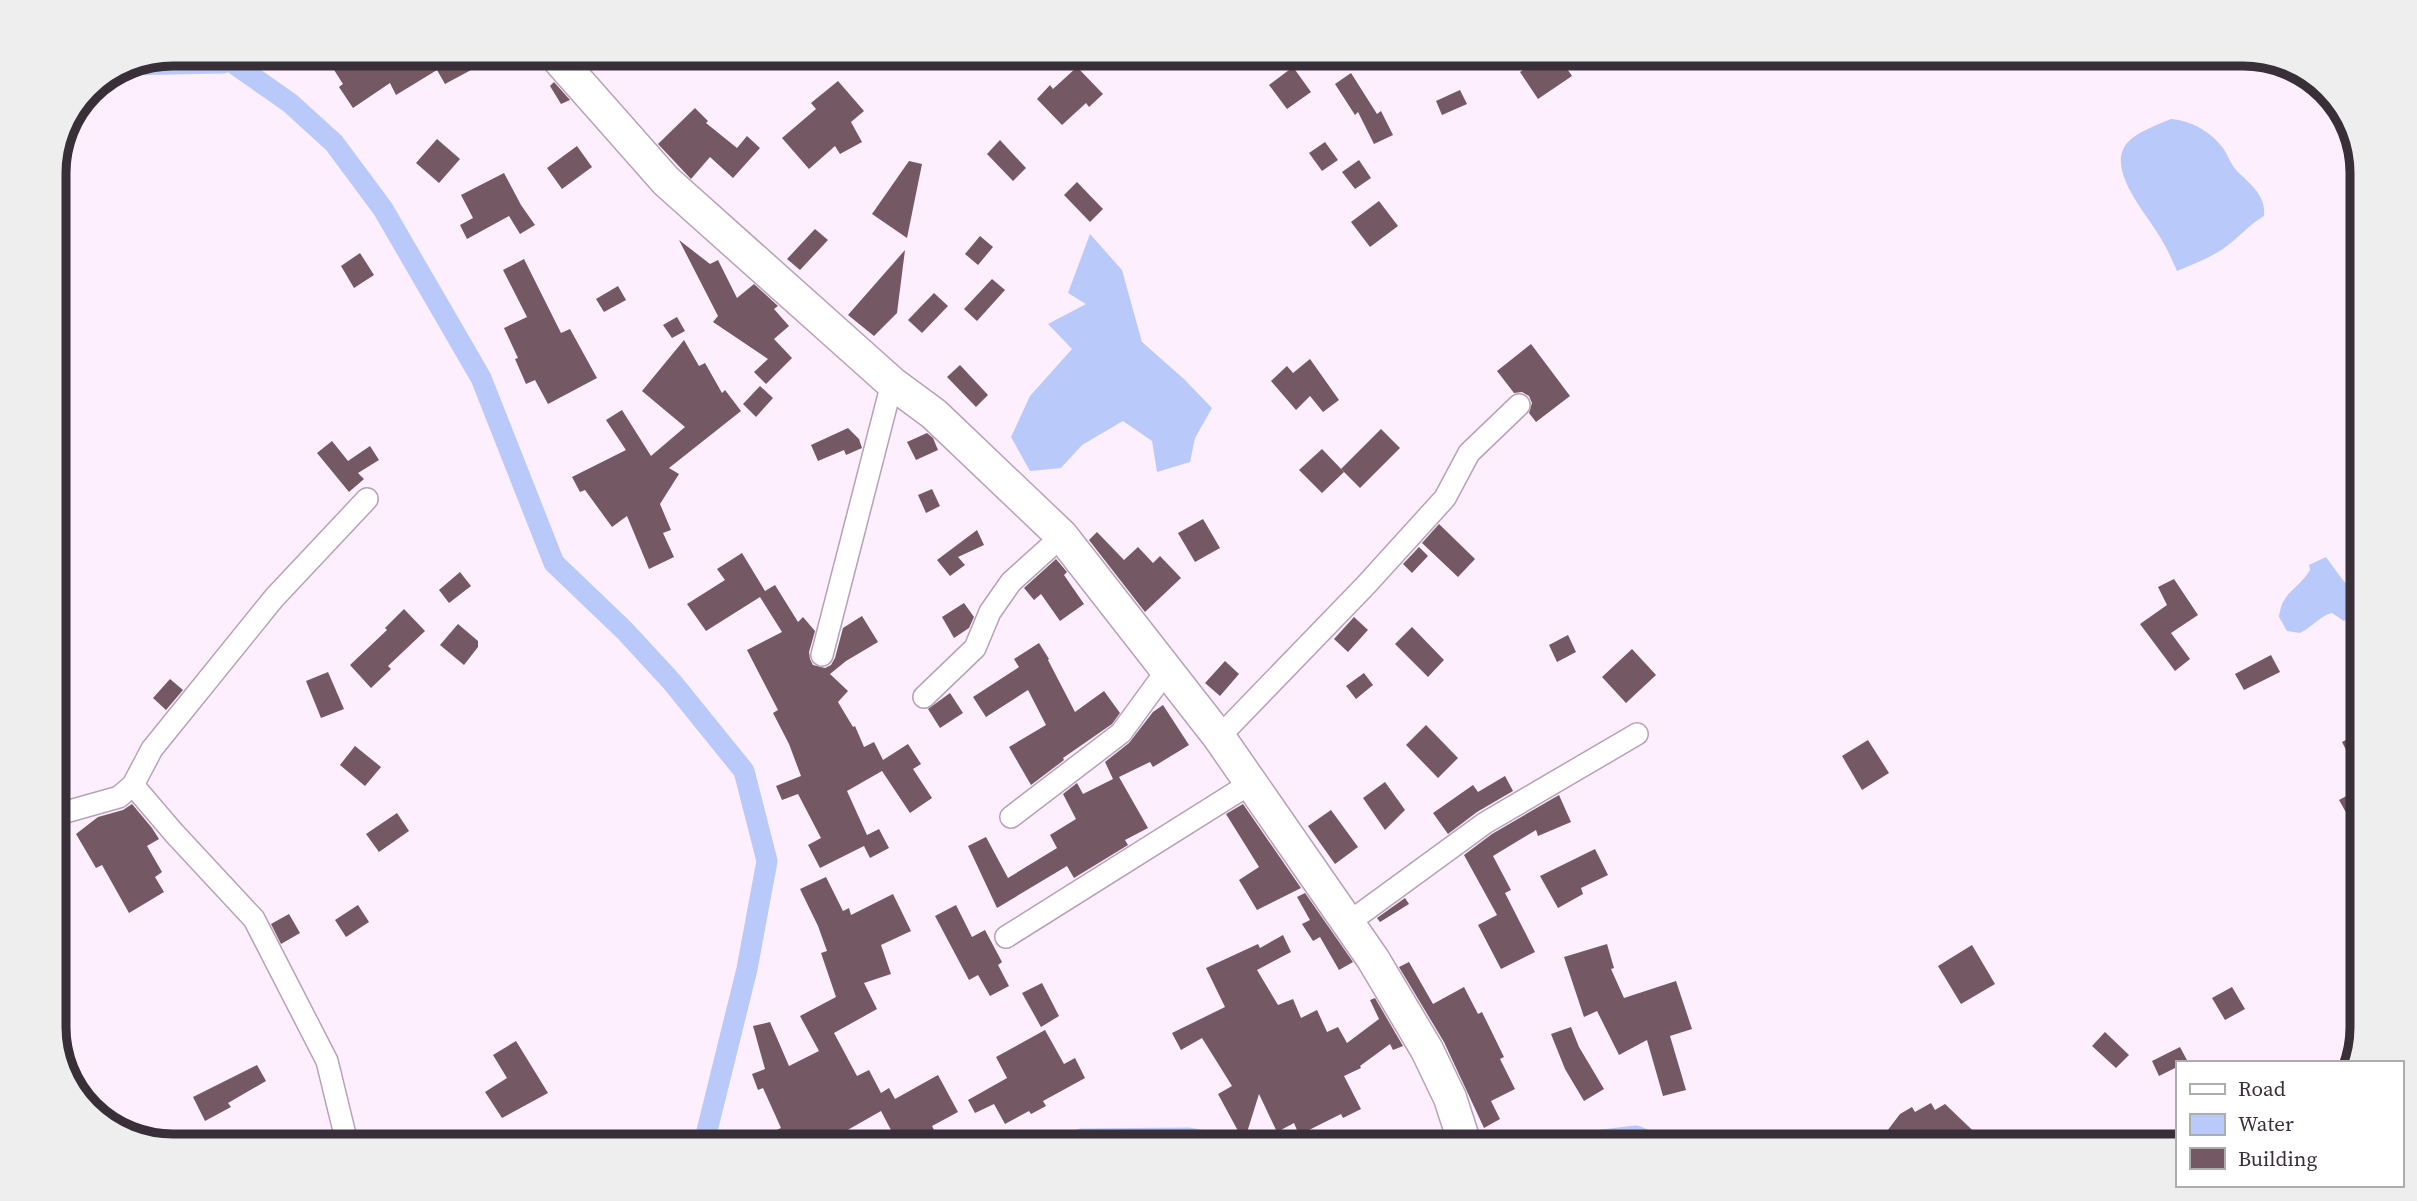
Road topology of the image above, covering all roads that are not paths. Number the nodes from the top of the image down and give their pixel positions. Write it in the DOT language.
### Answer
graph roads {
  1 [pos="564,66"];
  2 [pos="892,383"];
  3 [pos="1519,405"];
  4 [pos="367,499"];
  5 [pos="1062,536"];
  6 [pos="822,654"];
  7 [pos="1167,670"];
  8 [pos="924,697"];
  9 [pos="1637,734"];
  10 [pos="1219,737"];
  11 [pos="1251,783"];
  12 [pos="133,785"];
  13 [pos="67,812"];
  14 [pos="1011,817"];
  15 [pos="1348,923"];
  16 [pos="1006,937"];
  17 [pos="345,1134"];
  18 [pos="1462,1134"];
  1 -- 2 [label="street"];
  2 -- 5 [label="street"];
  2 -- 6 [label="street"];
  3 -- 10 [label="street"];
  4 -- 12 [label="street"];
  5 -- 7 [label="street"];
  5 -- 8 [label="street"];
  7 -- 10 [label="street"];
  7 -- 14 [label="street"];
  9 -- 15 [label="street"];
  10 -- 11 [label="street"];
  11 -- 15 [label="street"];
  11 -- 16 [label="street"];
  12 -- 13 [label="street"];
  12 -- 17 [label="street"];
  15 -- 18 [label="street"];
}
